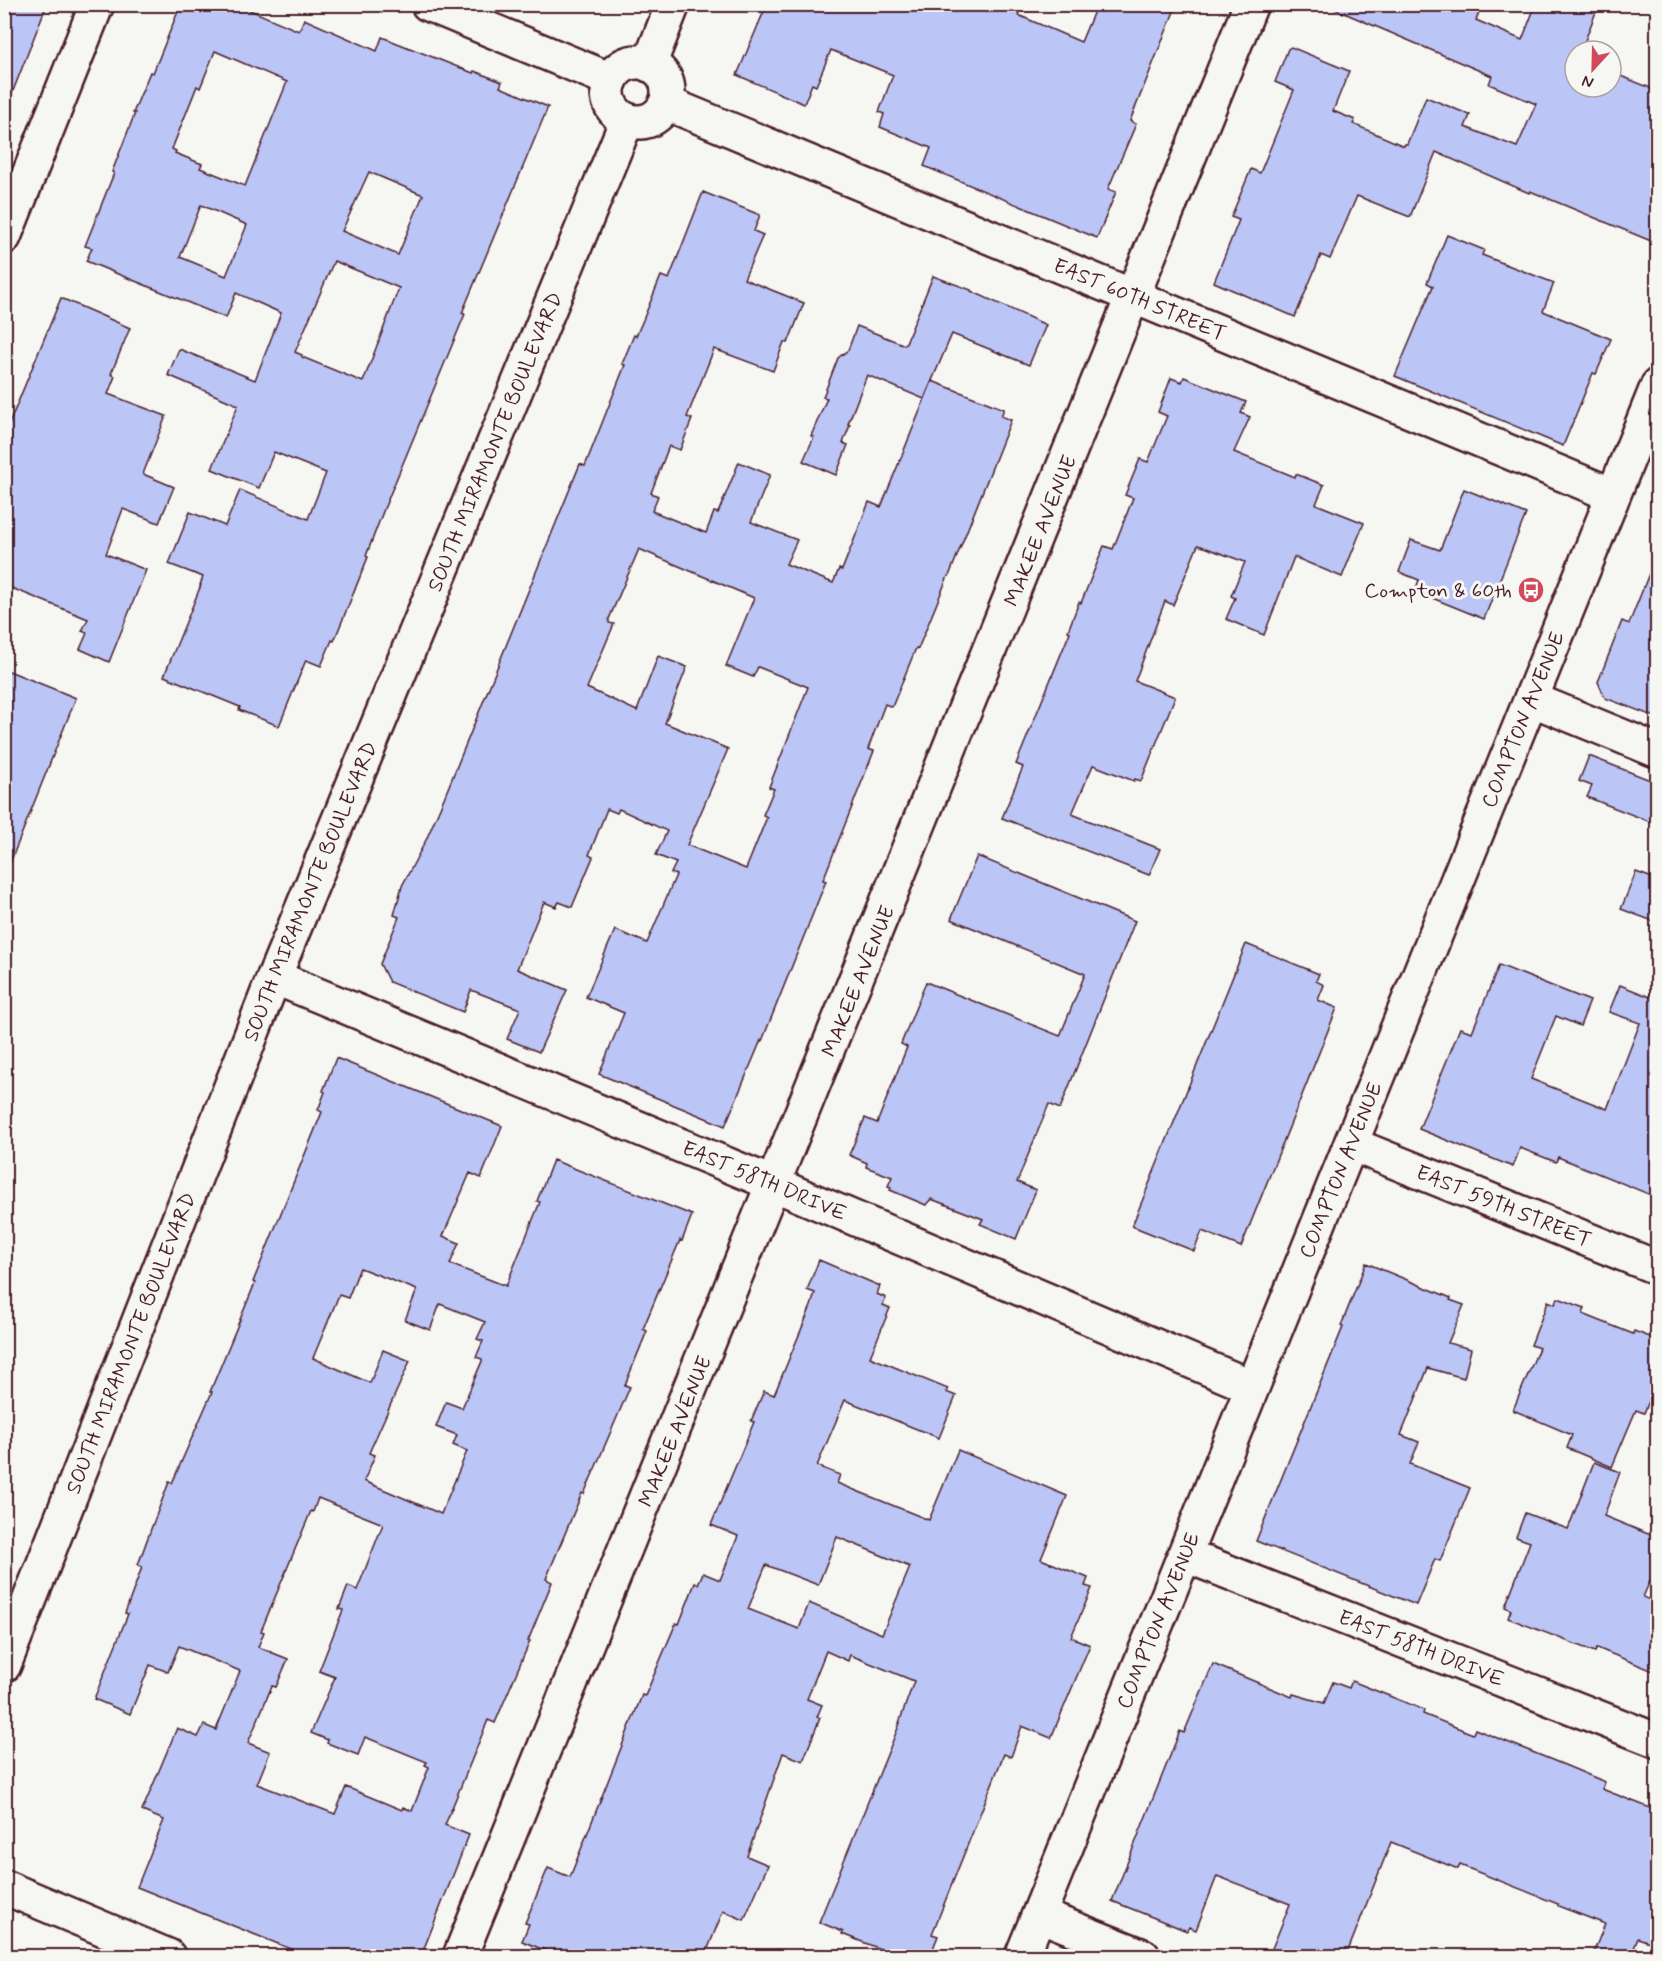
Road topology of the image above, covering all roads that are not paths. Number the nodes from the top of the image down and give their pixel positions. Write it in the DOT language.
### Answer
graph roads {
  1 [pos="97,4"];
  2 [pos="428,4"];
  3 [pos="673,4"];
  4 [pos="1251,4"];
  5 [pos="649,65"];
  6 [pos="611,80"];
  7 [pos="666,103"];
  8 [pos="627,120"];
  9 [pos="4,237"];
  10 [pos="1135,297"];
  11 [pos="1658,385"];
  12 [pos="1613,495"];
  13 [pos="1531,699"];
  14 [pos="1658,751"];
  15 [pos="274,977"];
  16 [pos="1351,1144"];
  17 [pos="776,1185"];
  18 [pos="1658,1268"];
  19 [pos="1252,1388"];
  20 [pos="1185,1555"];
  21 [pos="4,1665"];
  22 [pos="1658,1741"];
  23 [pos="4,1887"];
  24 [pos="1039,1915"];
  25 [pos="168,1956"];
  26 [pos="460,1956"];
  27 [pos="1022,1956"];
  28 [pos="1143,1956"];
  1 -- 9 [label="street"];
  2 -- 6 [label="street"];
  3 -- 5 [label="street"];
  4 -- 10 [label="street, MAKEE AVENUE"];
  5 -- 6 [label="street"];
  5 -- 7 [label="street"];
  6 -- 8 [label="street"];
  7 -- 8 [label="street"];
  7 -- 10 [label="street, EAST 60TH STREET"];
  8 -- 15 [label="street, SOUTH MIRAMONTE BOULEVARD"];
  10 -- 12 [label="street, EAST 60TH STREET"];
  10 -- 17 [label="street, MAKEE AVENUE"];
  11 -- 12 [label="street, COMPTON AVENUE"];
  12 -- 13 [label="street, COMPTON AVENUE"];
  13 -- 14 [label="street"];
  13 -- 16 [label="street, COMPTON AVENUE"];
  15 -- 17 [label="street, EAST 58TH DRIVE"];
  15 -- 21 [label="street, SOUTH MIRAMONTE BOULEVARD"];
  16 -- 18 [label="street, EAST 59TH STREET"];
  16 -- 19 [label="street, COMPTON AVENUE"];
  17 -- 19 [label="street, EAST 58TH DRIVE"];
  17 -- 26 [label="street, MAKEE AVENUE"];
  19 -- 20 [label="street, COMPTON AVENUE"];
  20 -- 22 [label="street, EAST 58TH DRIVE"];
  20 -- 24 [label="street, COMPTON AVENUE"];
  23 -- 25 [label="street"];
  24 -- 27 [label="street, COMPTON AVENUE"];
  24 -- 28 [label="street"];
}
